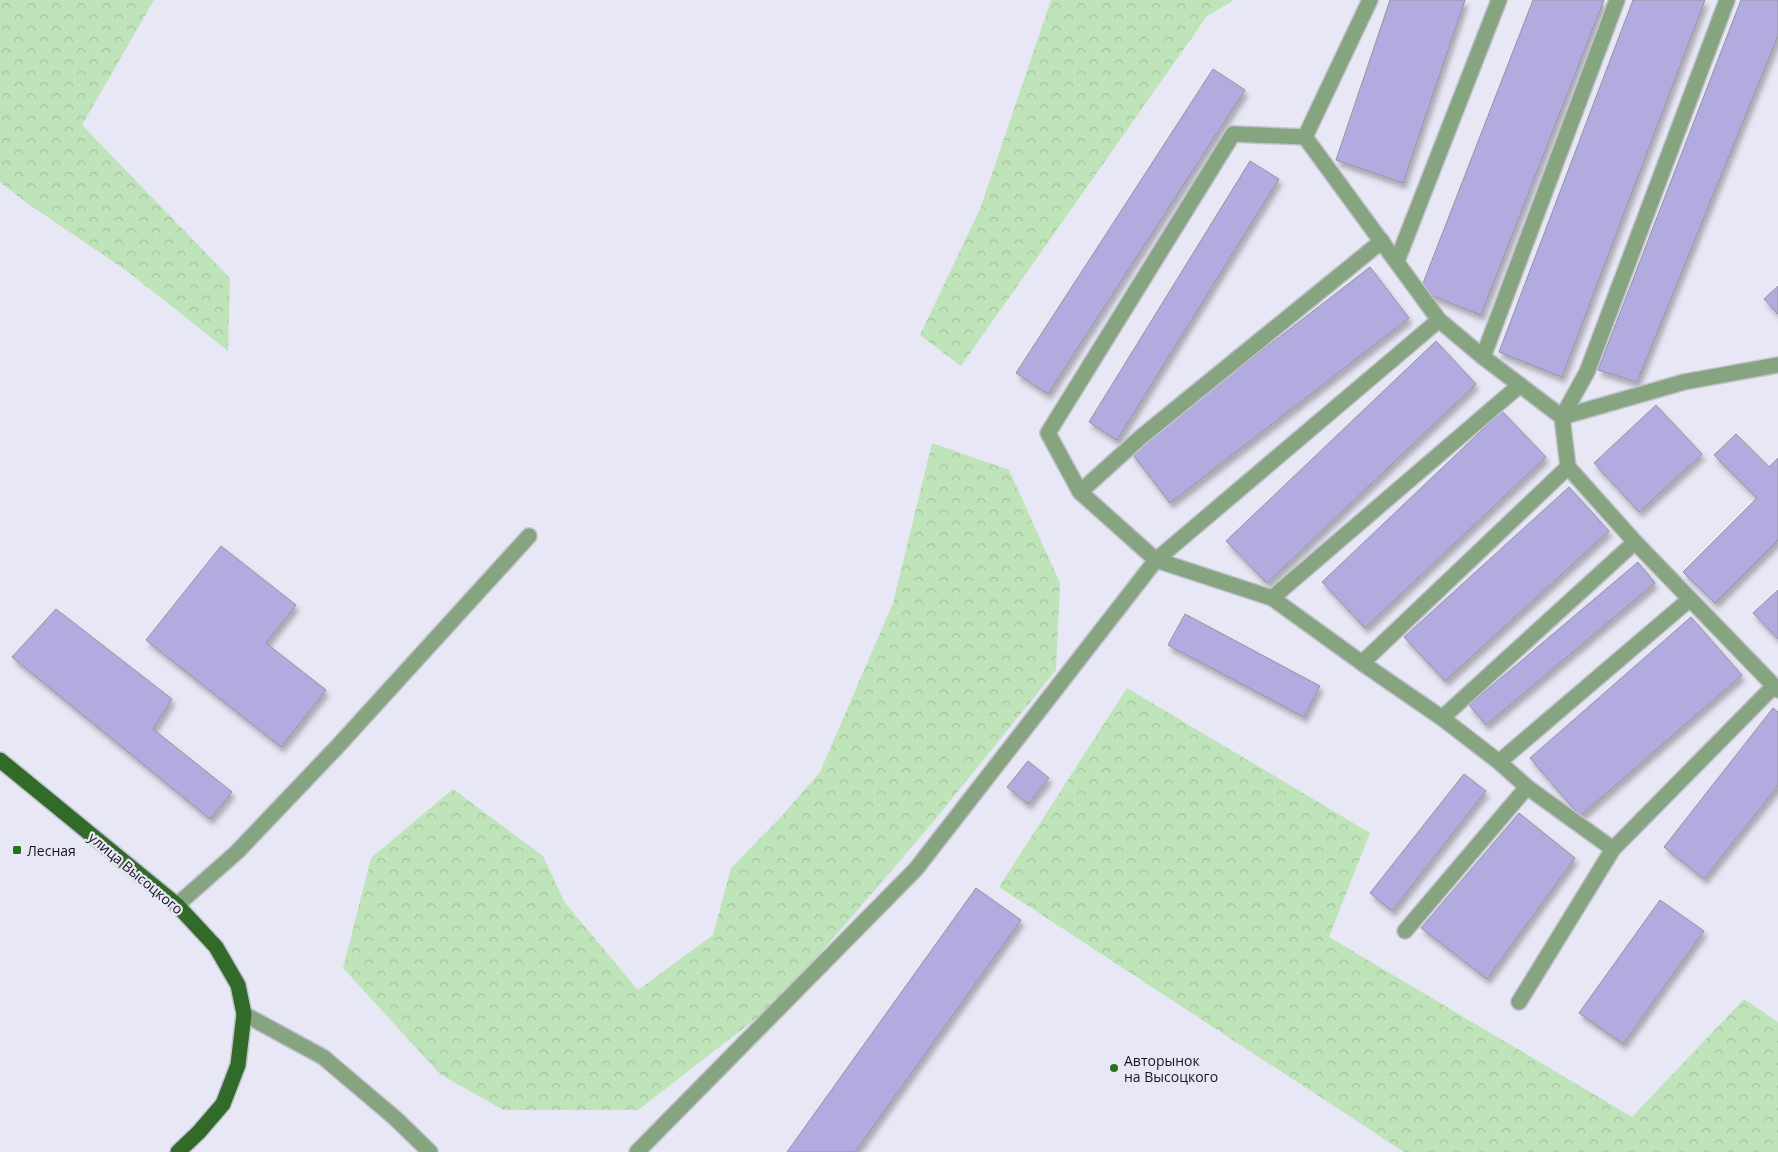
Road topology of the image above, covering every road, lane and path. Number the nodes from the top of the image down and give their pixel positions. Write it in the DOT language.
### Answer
graph roads {
  1 [pos="1370,0"];
  2 [pos="1499,0"];
  3 [pos="1617,0"];
  4 [pos="1727,0"];
  5 [pos="1305,137"];
  6 [pos="1382,241"];
  7 [pos="1397,261"];
  8 [pos="1438,320"];
  9 [pos="1483,357"];
  10 [pos="1778,365"];
  11 [pos="1520,385"];
  12 [pos="1562,417"];
  13 [pos="1568,467"];
  14 [pos="1080,492"];
  15 [pos="529,536"];
  16 [pos="1635,542"];
  17 [pos="1156,560"];
  18 [pos="1272,598"];
  19 [pos="1690,599"];
  20 [pos="1362,663"];
  21 [pos="1776,688"];
  22 [pos="1442,718"];
  23 [pos="0,760"];
  24 [pos="1499,762"];
  25 [pos="1527,787"];
  26 [pos="1613,849"];
  27 [pos="177,905"];
  28 [pos="1405,931"];
  29 [pos="1519,1002"];
  30 [pos="244,1014"];
  31 [pos="178,1152"];
  32 [pos="430,1152"];
  33 [pos="637,1152"];
  1 -- 5 [label="street"];
  2 -- 7 [label="street"];
  3 -- 9 [label="street"];
  4 -- 12 [label="street"];
  5 -- 6 [label="street"];
  5 -- 14 [label="street"];
  6 -- 7 [label="street"];
  6 -- 14 [label="street"];
  7 -- 8 [label="street"];
  8 -- 9 [label="street"];
  8 -- 17 [label="street"];
  9 -- 11 [label="street"];
  10 -- 12 [label="street"];
  11 -- 12 [label="street"];
  11 -- 18 [label="street"];
  12 -- 13 [label="street"];
  13 -- 16 [label="street"];
  13 -- 20 [label="street"];
  14 -- 17 [label="street"];
  15 -- 27 [label="street"];
  16 -- 19 [label="street"];
  16 -- 22 [label="street"];
  17 -- 18 [label="street"];
  17 -- 33 [label="street"];
  18 -- 20 [label="street"];
  19 -- 21 [label="street"];
  19 -- 24 [label="street"];
  20 -- 22 [label="street"];
  21 -- 26 [label="street"];
  22 -- 24 [label="street"];
  23 -- 27 [label="main road, улица Высоцкого"];
  24 -- 25 [label="street"];
  25 -- 26 [label="street"];
  25 -- 28 [label="street"];
  26 -- 29 [label="street"];
  27 -- 30 [label="main road, улица Высоцкого"];
  30 -- 31 [label="main road, улица Высоцкого"];
  30 -- 32 [label="street"];
}
